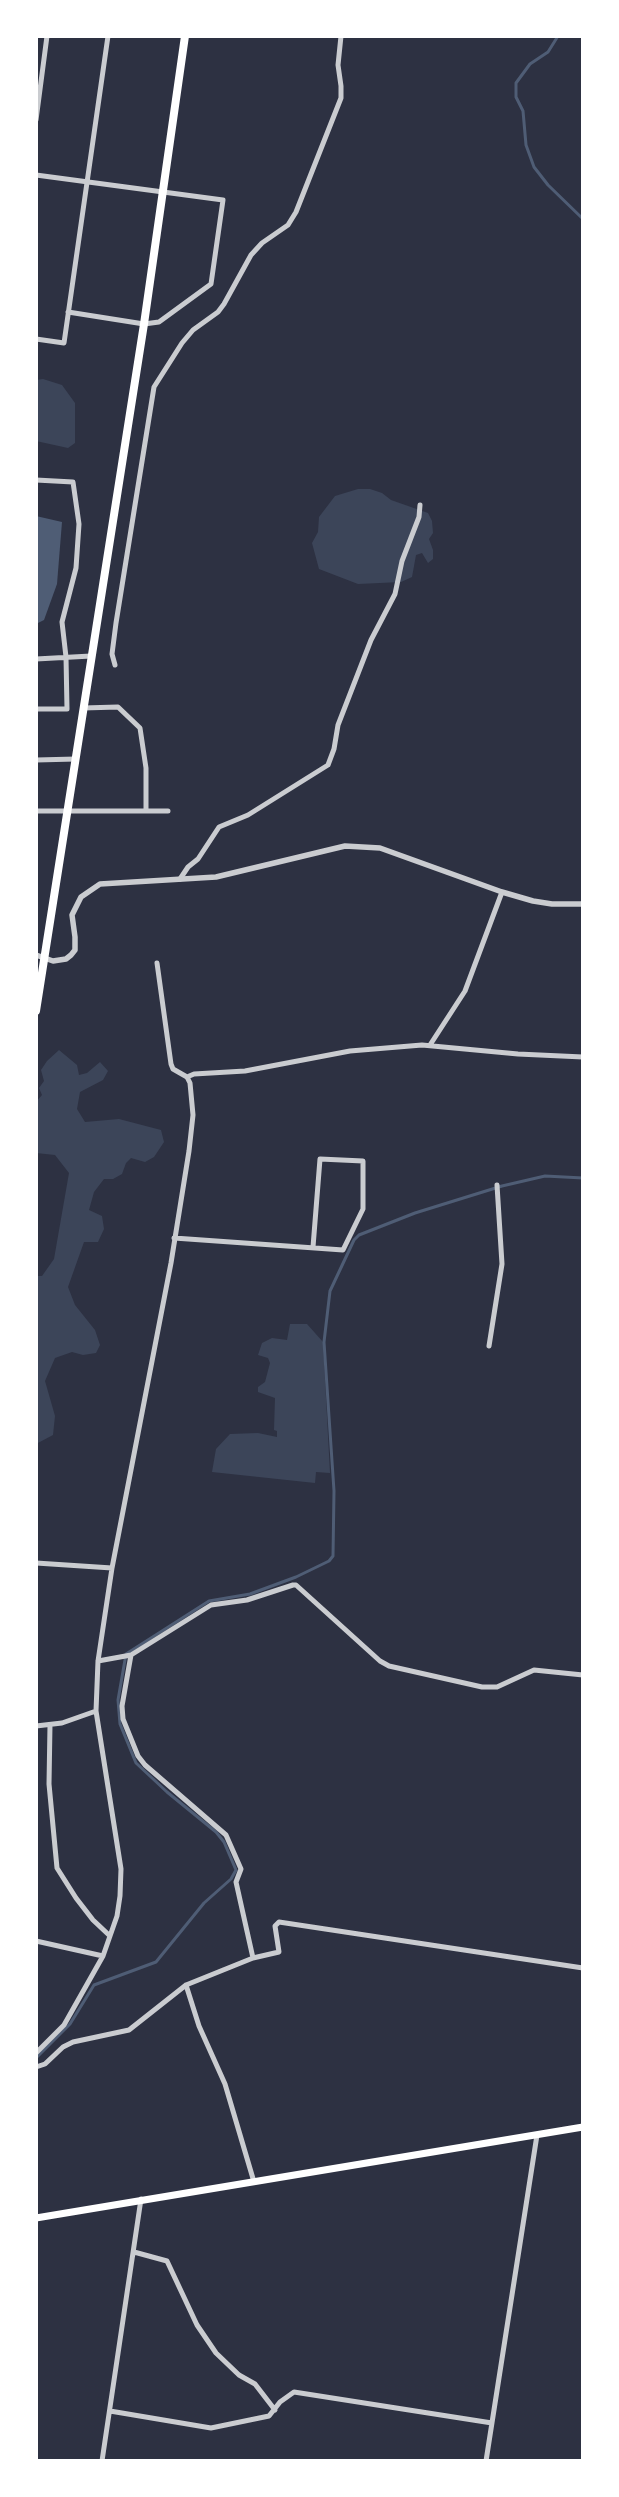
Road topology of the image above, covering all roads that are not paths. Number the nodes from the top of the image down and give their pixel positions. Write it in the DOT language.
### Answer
graph roads {
  1 [pos="47,36"];
  2 [pos="108,36"];
  3 [pos="185,36"];
  4 [pos="341,36"];
  5 [pos="36,120"];
  6 [pos="36,174"];
  7 [pos="88,180"];
  8 [pos="162,191"];
  9 [pos="68,312"];
  10 [pos="144,324"];
  11 [pos="36,339"];
  12 [pos="36,480"];
  13 [pos="420,504"];
  14 [pos="66,656"];
  15 [pos="91,656"];
  16 [pos="36,659"];
  17 [pos="115,665"];
  18 [pos="84,708"];
  19 [pos="36,709"];
  20 [pos="76,759"];
  21 [pos="36,760"];
  22 [pos="36,811"];
  23 [pos="67,811"];
  24 [pos="146,811"];
  25 [pos="168,811"];
  26 [pos="180,879"];
  27 [pos="502,892"];
  28 [pos="583,904"];
  29 [pos="36,955"];
  30 [pos="45,959"];
  31 [pos="157,963"];
  32 [pos="36,1010"];
  33 [pos="430,1045"];
  34 [pos="583,1057"];
  35 [pos="187,1077"];
  36 [pos="497,1185"];
  37 [pos="174,1238"];
  38 [pos="313,1247"];
  39 [pos="489,1346"];
  40 [pos="36,1562"];
  41 [pos="112,1568"];
  42 [pos="130,1655"];
  43 [pos="98,1661"];
  44 [pos="583,1675"];
  45 [pos="96,1710"];
  46 [pos="50,1725"];
  47 [pos="36,1726"];
  48 [pos="110,1936"];
  49 [pos="36,1941"];
  50 [pos="103,1956"];
  51 [pos="253,1958"];
  52 [pos="583,1968"];
  53 [pos="186,1985"];
  54 [pos="36,2053"];
  55 [pos="36,2067"];
  56 [pos="583,2127"];
  57 [pos="538,2135"];
  58 [pos="254,2182"];
  59 [pos="141,2199"];
  60 [pos="36,2218"];
  61 [pos="134,2252"];
  62 [pos="275,2410"];
  63 [pos="110,2411"];
  64 [pos="492,2423"];
  65 [pos="102,2461"];
  66 [pos="486,2461"];
  1 -- 5 [label="street"];
  2 -- 7 [label="street"];
  3 -- 8 [label="main road"];
  4 -- 17 [label="street"];
  6 -- 7 [label="street"];
  7 -- 8 [label="street"];
  7 -- 9 [label="street"];
  8 -- 10 [label="main road"];
  8 -- 10 [label="street"];
  9 -- 10 [label="street"];
  9 -- 11 [label="street"];
  10 -- 15 [label="main road"];
  12 -- 14 [label="street"];
  13 -- 26 [label="street"];
  14 -- 15 [label="street"];
  14 -- 16 [label="street"];
  14 -- 19 [label="street"];
  15 -- 18 [label="main road"];
  18 -- 20 [label="main road"];
  18 -- 24 [label="street"];
  20 -- 21 [label="street"];
  20 -- 23 [label="main road"];
  22 -- 23 [label="street"];
  23 -- 24 [label="street"];
  23 -- 30 [label="main road"];
  24 -- 25 [label="street"];
  26 -- 27 [label="street"];
  26 -- 30 [label="street"];
  27 -- 28 [label="street"];
  27 -- 33 [label="street"];
  29 -- 30 [label="street"];
  30 -- 32 [label="main road"];
  31 -- 35 [label="street"];
  33 -- 34 [label="street"];
  33 -- 35 [label="street"];
  35 -- 37 [label="street"];
  36 -- 39 [label="street"];
  37 -- 38 [label="street"];
  37 -- 41 [label="street"];
  38 -- 38 [label="street"];
  40 -- 41 [label="street"];
  41 -- 43 [label="street"];
  42 -- 43 [label="street"];
  42 -- 44 [label="street"];
  42 -- 51 [label="street"];
  43 -- 45 [label="street"];
  45 -- 46 [label="street"];
  45 -- 48 [label="street"];
  46 -- 47 [label="street"];
  46 -- 48 [label="street"];
  48 -- 50 [label="street"];
  49 -- 50 [label="street"];
  50 -- 54 [label="street"];
  51 -- 52 [label="street"];
  51 -- 53 [label="street"];
  53 -- 55 [label="street"];
  53 -- 58 [label="street"];
  56 -- 57 [label="main road"];
  57 -- 58 [label="main road"];
  57 -- 64 [label="street"];
  58 -- 59 [label="main road"];
  59 -- 60 [label="main road"];
  59 -- 61 [label="street"];
  61 -- 62 [label="street"];
  61 -- 63 [label="street"];
  62 -- 63 [label="street"];
  62 -- 64 [label="street"];
  63 -- 65 [label="street"];
  64 -- 66 [label="street"];
}
